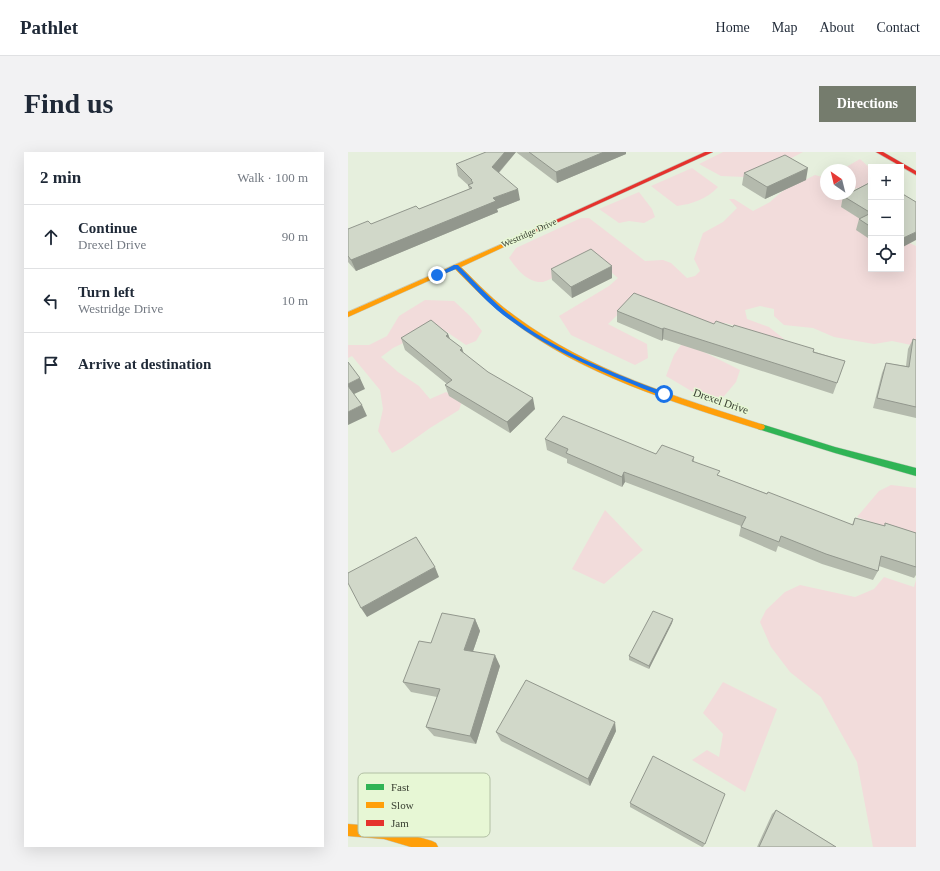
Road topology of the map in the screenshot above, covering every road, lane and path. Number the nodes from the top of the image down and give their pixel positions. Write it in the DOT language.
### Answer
graph roads {
  1 [pos="710,152"];
  2 [pos="879,152"];
  3 [pos="916,172"];
  4 [pos="456,266"];
  5 [pos="348,315"];
  6 [pos="916,472"];
  7 [pos="348,830"];
  8 [pos="358,831"];
  9 [pos="400,837"];
  10 [pos="432,847"];
  1 -- 4 [label="street, Westridge Drive"];
  2 -- 3 [label="street"];
  4 -- 5 [label="street, Westridge Drive"];
  4 -- 6 [label="street, Drexel Drive"];
  7 -- 8 [label="street"];
  9 -- 10 [label="street"];
}
